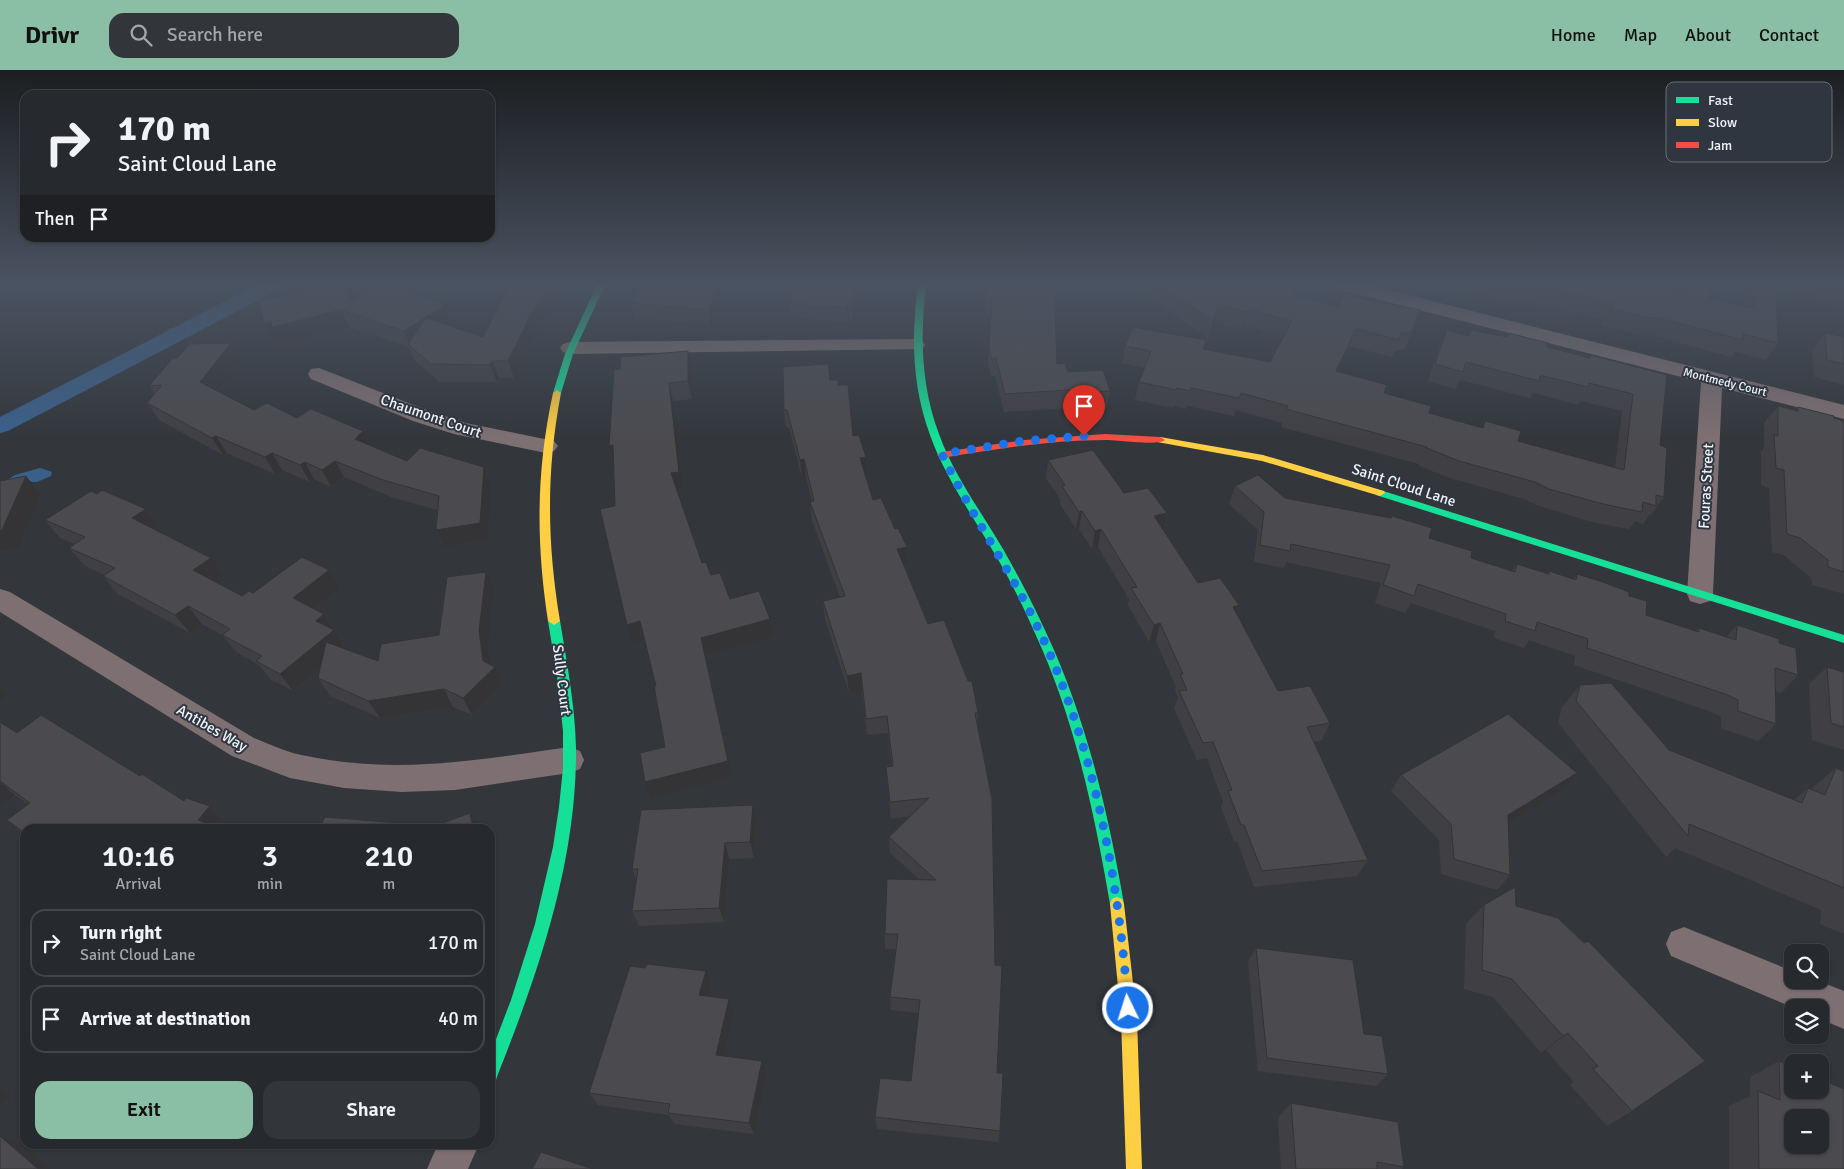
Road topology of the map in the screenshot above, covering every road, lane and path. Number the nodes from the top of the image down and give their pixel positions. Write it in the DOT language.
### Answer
graph roads {
  1 [pos="576,336"];
  2 [pos="915,336"];
  3 [pos="1547,336"];
  4 [pos="915,344"];
  5 [pos="570,348"];
  6 [pos="319,374"];
  7 [pos="1712,378"];
  8 [pos="1844,412"];
  9 [pos="546,446"];
  10 [pos="942,454"];
  11 [pos="1700,594"];
  12 [pos="0,599"];
  13 [pos="1844,640"];
  14 [pos="569,760"];
  15 [pos="1684,944"];
  16 [pos="1844,1010"];
  17 [pos="495,1062"];
  18 [pos="457,1149"];
  19 [pos="447,1169"];
  20 [pos="1134,1169"];
  1 -- 5 [label="street, Sully Court"];
  2 -- 4 [label="street"];
  3 -- 7 [label="street, Montmedy Court"];
  4 -- 5 [label="street"];
  4 -- 10 [label="street"];
  5 -- 9 [label="street, Sully Court"];
  6 -- 9 [label="street, Chaumont Court"];
  7 -- 8 [label="street, Montmedy Court"];
  7 -- 11 [label="street, Fouras Street"];
  9 -- 14 [label="street, Sully Court"];
  10 -- 11 [label="street, Saint Cloud Lane"];
  10 -- 20 [label="street"];
  11 -- 13 [label="street, Saint Cloud Lane"];
  12 -- 14 [label="street, Antibes Way"];
  14 -- 17 [label="street, Sully Court"];
  15 -- 16 [label="street"];
  18 -- 19 [label="street"];
}
